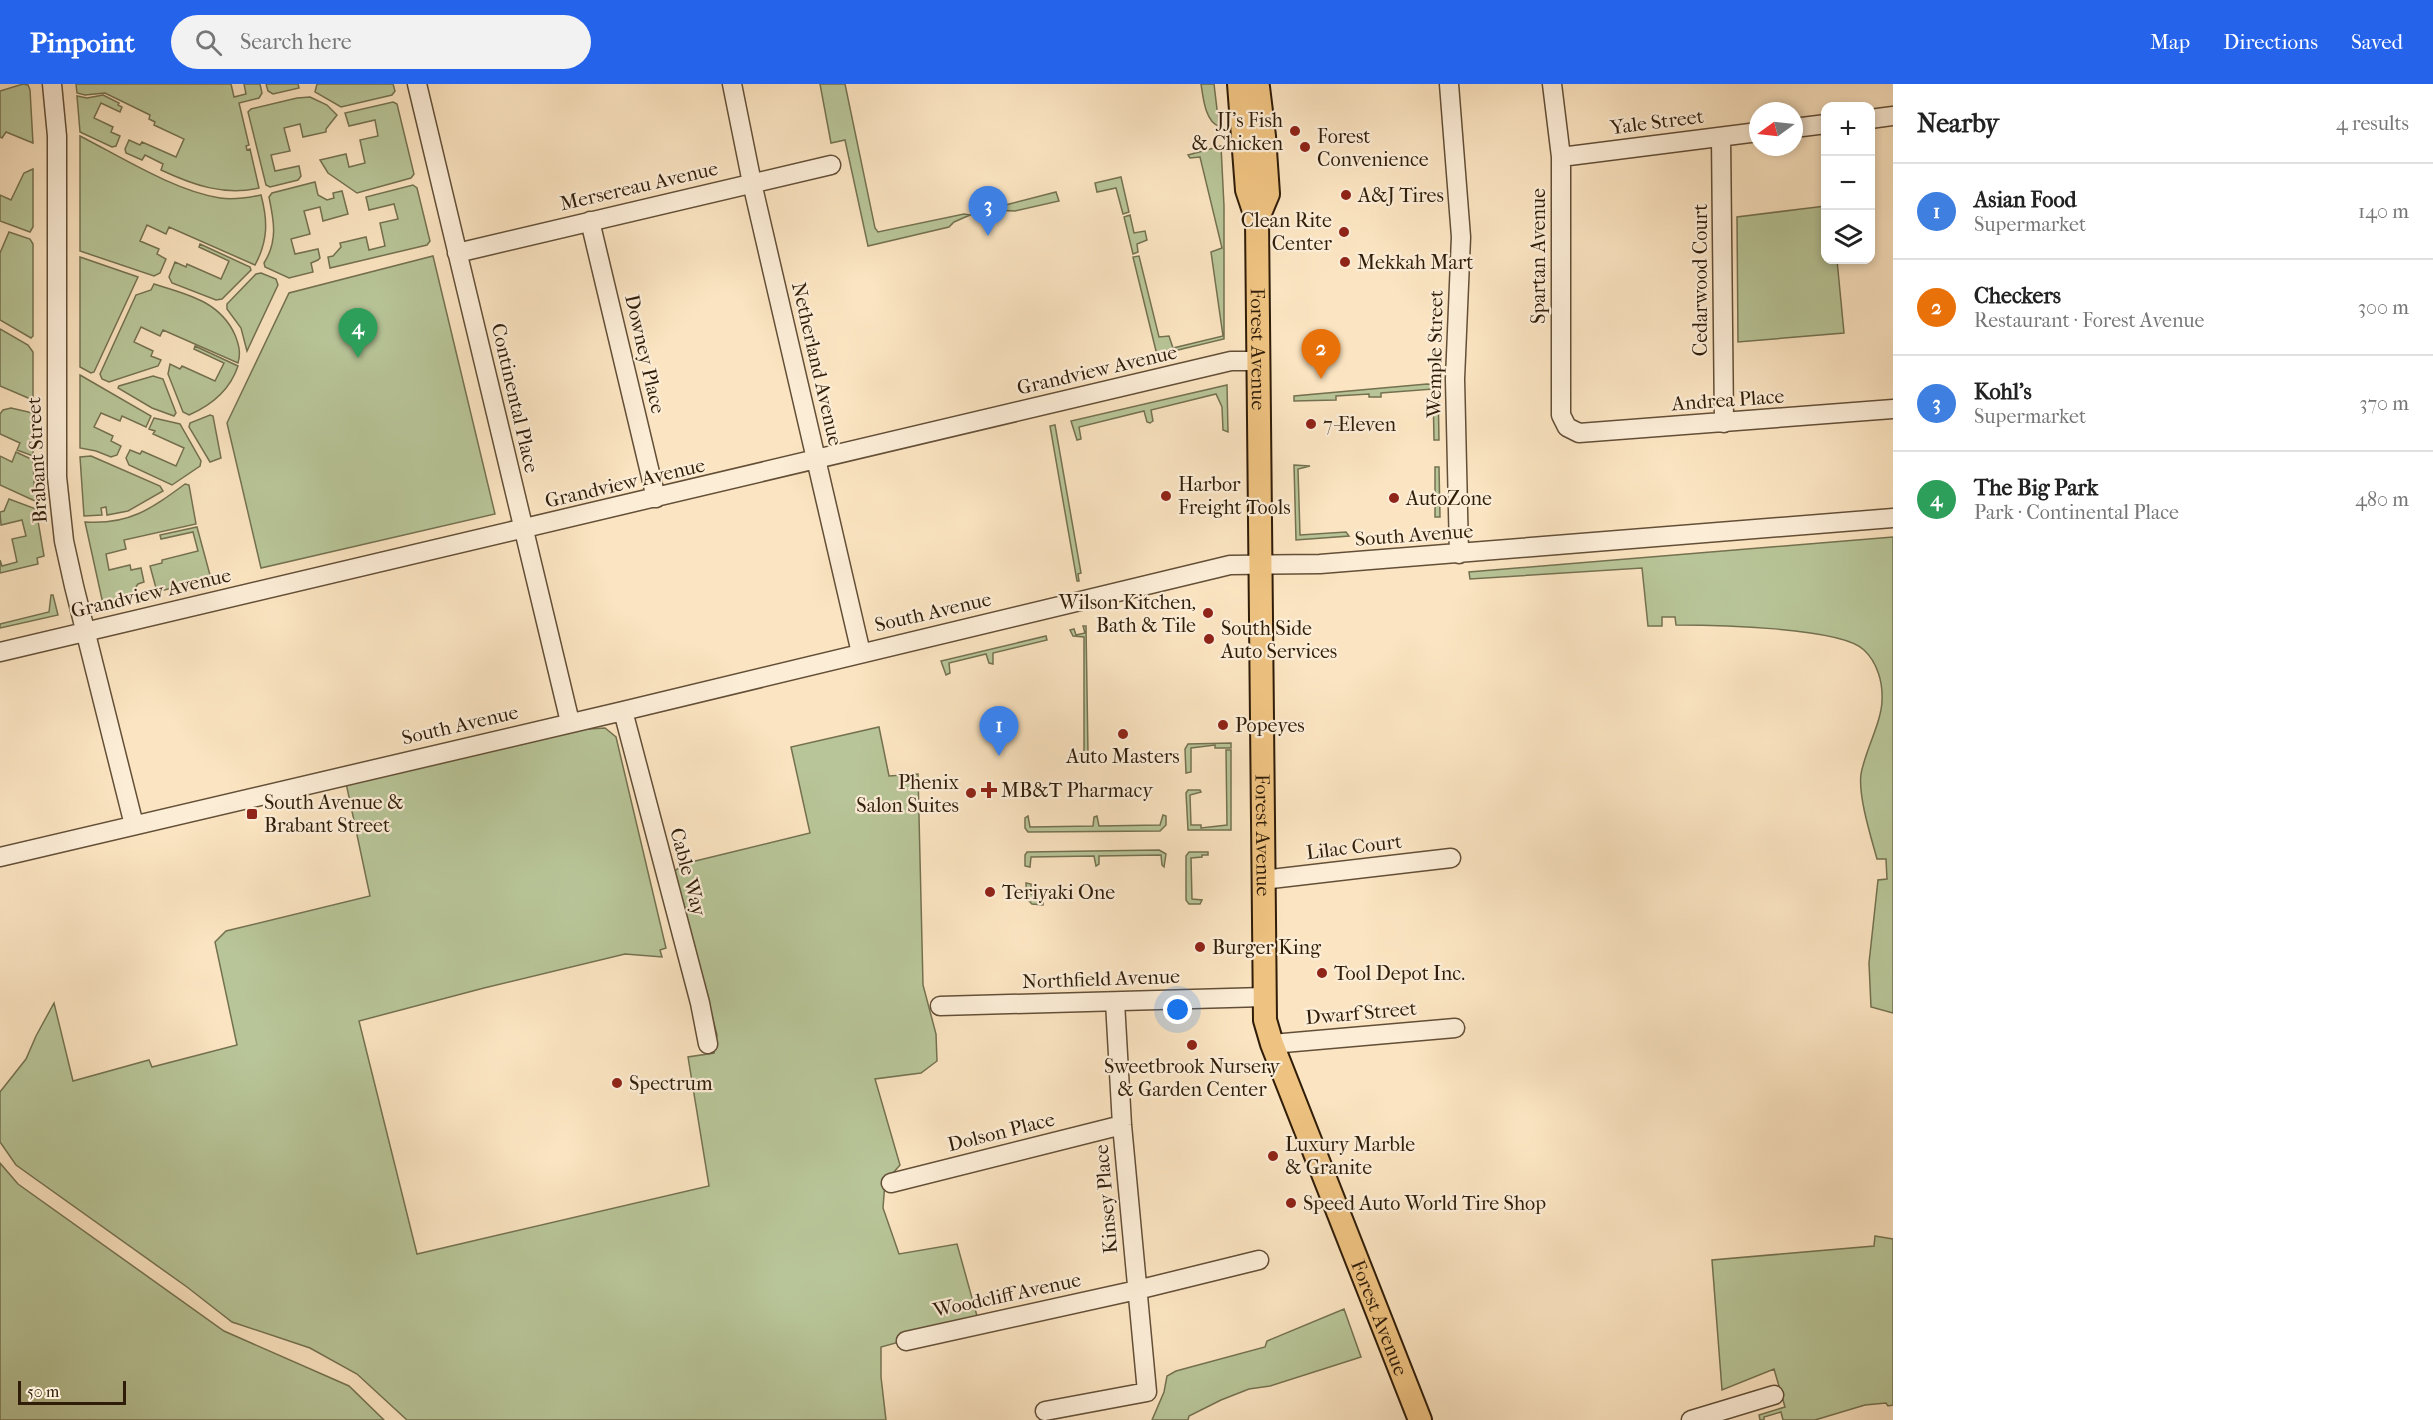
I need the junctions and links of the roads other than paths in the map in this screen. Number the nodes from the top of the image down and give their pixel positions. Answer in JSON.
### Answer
{"nodes":[{"id":1,"x":52,"y":84,"type":"edge"},
{"id":2,"x":417,"y":84,"type":"edge"},
{"id":3,"x":732,"y":84,"type":"edge"},
{"id":4,"x":1239,"y":84,"type":"edge"},
{"id":5,"x":1256,"y":84,"type":"edge"},
{"id":6,"x":1449,"y":84,"type":"edge"},
{"id":7,"x":1552,"y":84,"type":"edge"},
{"id":8,"x":1893,"y":116,"type":"edge"},
{"id":9,"x":1875,"y":118,"type":"edge"},
{"id":10,"x":1821,"y":125,"type":"edge"},
{"id":11,"x":1803,"y":127,"type":"edge"},
{"id":12,"x":1749,"y":133,"type":"edge"},
{"id":13,"x":1721,"y":137,"type":"junction"},
{"id":14,"x":1561,"y":157,"type":"junction"},
{"id":15,"x":831,"y":165,"type":"dead end"},
{"id":16,"x":753,"y":183,"type":"junction"},
{"id":17,"x":1257,"y":220,"type":"junction"},
{"id":18,"x":590,"y":221,"type":"junction"},
{"id":19,"x":457,"y":253,"type":"junction"},
{"id":20,"x":1260,"y":361,"type":"junction"},
{"id":21,"x":1893,"y":409,"type":"edge"},
{"id":22,"x":1724,"y":423,"type":"junction"},
{"id":23,"x":1567,"y":427,"type":"joint"},
{"id":24,"x":817,"y":461,"type":"junction"},
{"id":25,"x":656,"y":498,"type":"junction"},
{"id":26,"x":1893,"y":518,"type":"edge"},
{"id":27,"x":523,"y":530,"type":"junction"},
{"id":28,"x":1460,"y":554,"type":"junction"},
{"id":29,"x":1261,"y":565,"type":"junction"},
{"id":30,"x":86,"y":632,"type":"junction"},
{"id":31,"x":0,"y":652,"type":"edge"},
{"id":32,"x":861,"y":653,"type":"junction"},
{"id":33,"x":622,"y":711,"type":"junction"},
{"id":34,"x":570,"y":722,"type":"junction"},
{"id":35,"x":134,"y":825,"type":"junction"},
{"id":36,"x":0,"y":857,"type":"edge"},
{"id":37,"x":1451,"y":858,"type":"dead end"},
{"id":38,"x":1263,"y":880,"type":"junction"},
{"id":39,"x":1264,"y":997,"type":"junction"},
{"id":40,"x":1115,"y":1002,"type":"junction"},
{"id":41,"x":940,"y":1006,"type":"dead end"},
{"id":42,"x":1455,"y":1028,"type":"dead end"},
{"id":43,"x":708,"y":1044,"type":"dead end"},
{"id":44,"x":1272,"y":1044,"type":"junction"},
{"id":45,"x":1122,"y":1125,"type":"junction"},
{"id":46,"x":891,"y":1183,"type":"dead end"},
{"id":47,"x":1258,"y":1260,"type":"dead end"},
{"id":48,"x":1137,"y":1290,"type":"junction"},
{"id":49,"x":906,"y":1341,"type":"dead end"},
{"id":50,"x":1774,"y":1395,"type":"dead end"},
{"id":51,"x":1046,"y":1411,"type":"dead end"},
{"id":52,"x":1420,"y":1420,"type":"edge"},
{"id":53,"x":1691,"y":1420,"type":"edge"}],
"edges":[{"from":1,"to":30,"type":"street","name":"Brabant Street"},
{"from":2,"to":19,"type":"street","name":"Continental Place"},
{"from":3,"to":16,"type":"street","name":"Netherland Avenue"},
{"from":4,"to":17,"type":"main road","name":"Forest Avenue"},
{"from":5,"to":17,"type":"main road","name":"Forest Avenue"},
{"from":6,"to":28,"type":"street","name":"Wemple Street"},
{"from":7,"to":14,"type":"street","name":"Spartan Avenue"},
{"from":8,"to":9,"type":"street"},
{"from":10,"to":11,"type":"street"},
{"from":12,"to":13,"type":"street","name":"Yale Street"},
{"from":13,"to":14,"type":"street","name":"Yale Street"},
{"from":13,"to":22,"type":"street","name":"Cedarwood Court"},
{"from":14,"to":23,"type":"street","name":"Spartan Avenue"},
{"from":15,"to":16,"type":"street","name":"Mersereau Avenue"},
{"from":16,"to":18,"type":"street","name":"Mersereau Avenue"},
{"from":16,"to":24,"type":"street","name":"Netherland Avenue"},
{"from":17,"to":20,"type":"main road","name":"Forest Avenue"},
{"from":18,"to":19,"type":"street","name":"Mersereau Avenue"},
{"from":18,"to":25,"type":"street","name":"Downey Place"},
{"from":19,"to":27,"type":"street","name":"Continental Place"},
{"from":20,"to":24,"type":"street","name":"Grandview Avenue"},
{"from":20,"to":29,"type":"main road","name":"Forest Avenue"},
{"from":21,"to":22,"type":"street","name":"Andrea Place"},
{"from":22,"to":23,"type":"street","name":"Andrea Place"},
{"from":24,"to":25,"type":"street","name":"Grandview Avenue"},
{"from":24,"to":32,"type":"street","name":"Netherland Avenue"},
{"from":25,"to":27,"type":"street","name":"Grandview Avenue"},
{"from":26,"to":28,"type":"street","name":"South Avenue"},
{"from":27,"to":30,"type":"street","name":"Grandview Avenue"},
{"from":27,"to":34,"type":"street","name":"Continental Place"},
{"from":28,"to":29,"type":"street","name":"South Avenue"},
{"from":29,"to":32,"type":"street","name":"South Avenue"},
{"from":29,"to":38,"type":"main road","name":"Forest Avenue"},
{"from":30,"to":31,"type":"street","name":"Grandview Avenue"},
{"from":30,"to":35,"type":"street","name":"Brabant Street"},
{"from":32,"to":33,"type":"street","name":"South Avenue"},
{"from":33,"to":34,"type":"street","name":"South Avenue"},
{"from":33,"to":43,"type":"street","name":"Cable Way"},
{"from":34,"to":35,"type":"street","name":"South Avenue"},
{"from":35,"to":36,"type":"street","name":"South Avenue"},
{"from":37,"to":38,"type":"street","name":"Lilac Court"},
{"from":38,"to":39,"type":"main road","name":"Forest Avenue"},
{"from":39,"to":40,"type":"street","name":"Northfield Avenue"},
{"from":39,"to":44,"type":"main road","name":"Forest Avenue"},
{"from":40,"to":41,"type":"street","name":"Northfield Avenue"},
{"from":40,"to":45,"type":"street","name":"Kinsey Place"},
{"from":42,"to":44,"type":"street","name":"Dwarf Street"},
{"from":44,"to":52,"type":"main road","name":"Forest Avenue"},
{"from":45,"to":46,"type":"street","name":"Dolson Place"},
{"from":45,"to":48,"type":"street","name":"Kinsey Place"},
{"from":47,"to":48,"type":"street","name":"Woodcliff Avenue"},
{"from":48,"to":49,"type":"street","name":"Woodcliff Avenue"},
{"from":48,"to":51,"type":"street","name":"Kinsey Place"},
{"from":50,"to":53,"type":"street"}]}
